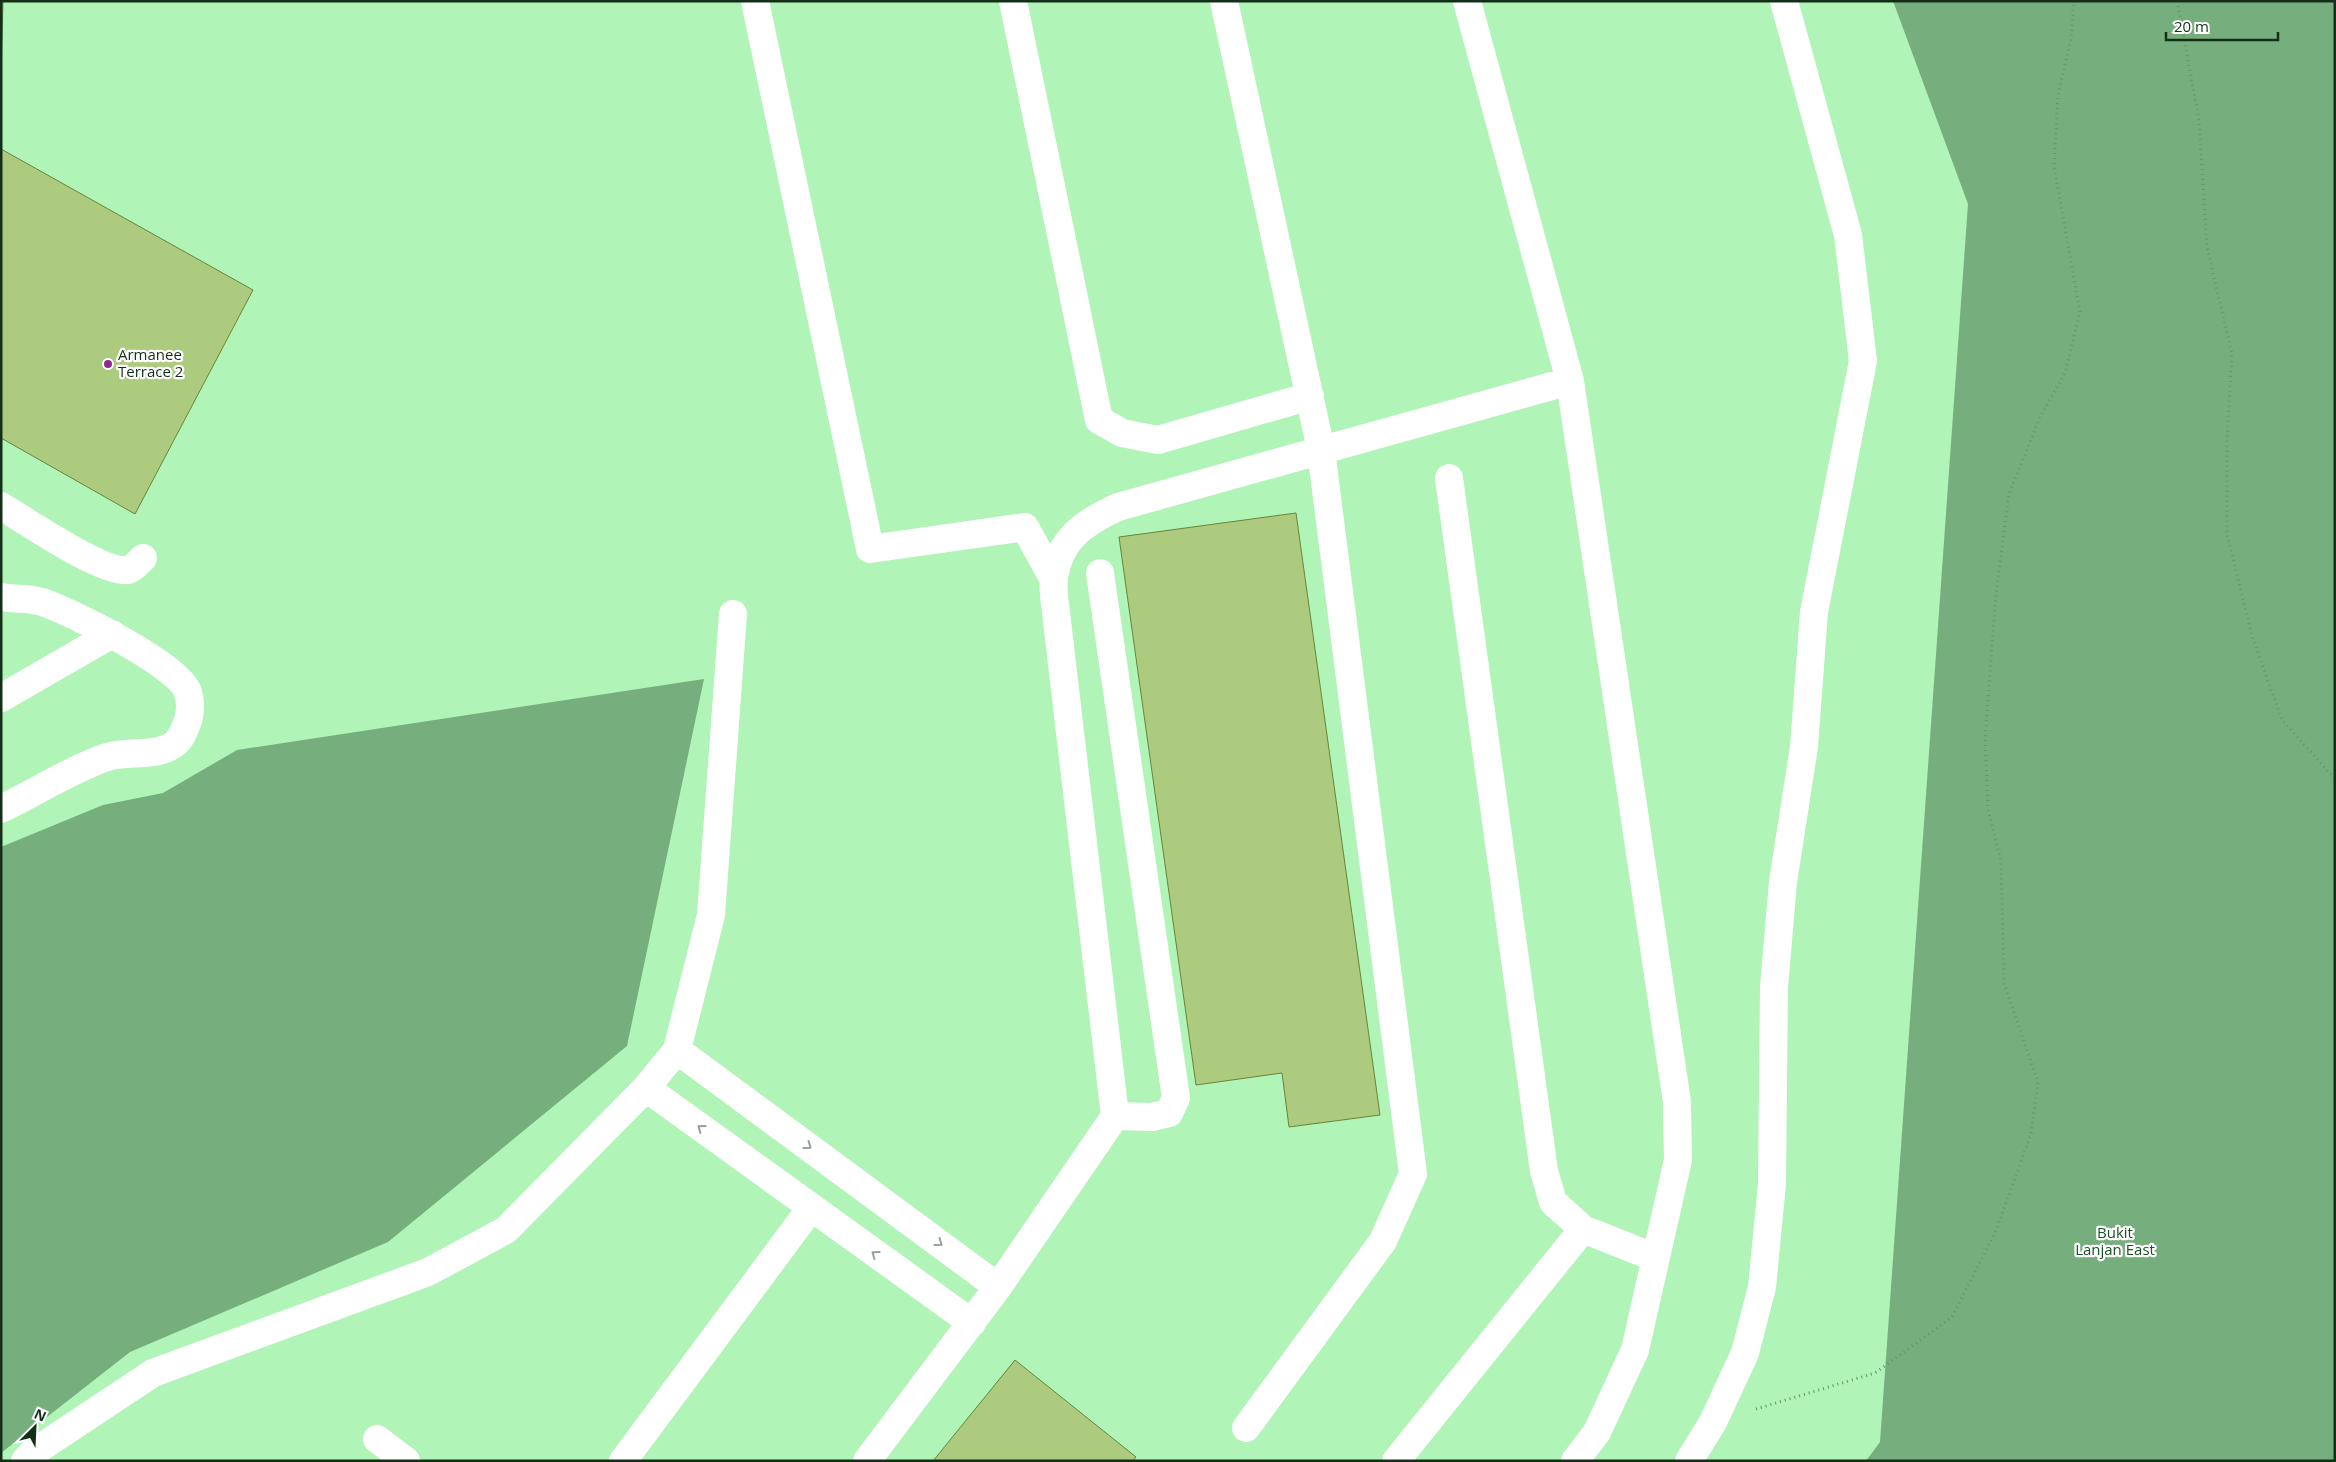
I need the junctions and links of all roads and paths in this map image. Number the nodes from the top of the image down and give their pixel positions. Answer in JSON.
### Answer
{"nodes":[{"id":1,"x":755,"y":1,"type":"edge"},
{"id":2,"x":1013,"y":1,"type":"edge"},
{"id":3,"x":1224,"y":1,"type":"edge"},
{"id":4,"x":1467,"y":1,"type":"edge"},
{"id":5,"x":1784,"y":1,"type":"edge"},
{"id":6,"x":2074,"y":1,"type":"edge"},
{"id":7,"x":2178,"y":1,"type":"edge"},
{"id":8,"x":1570,"y":381,"type":"junction"},
{"id":9,"x":1310,"y":396,"type":"junction"},
{"id":10,"x":1321,"y":450,"type":"junction"},
{"id":11,"x":1449,"y":478,"type":"dead end"},
{"id":12,"x":1,"y":506,"type":"edge"},
{"id":13,"x":143,"y":558,"type":"dead end"},
{"id":14,"x":1100,"y":573,"type":"dead end"},
{"id":15,"x":1054,"y":580,"type":"junction"},
{"id":16,"x":1,"y":597,"type":"edge"},
{"id":17,"x":733,"y":614,"type":"dead end"},
{"id":18,"x":112,"y":634,"type":"junction"},
{"id":19,"x":1,"y":698,"type":"edge"},
{"id":20,"x":2335,"y":779,"type":"edge"},
{"id":21,"x":1,"y":810,"type":"edge"},
{"id":22,"x":677,"y":1050,"type":"junction"},
{"id":23,"x":646,"y":1088,"type":"junction"},
{"id":24,"x":1115,"y":1116,"type":"junction"},
{"id":25,"x":811,"y":1208,"type":"junction"},
{"id":26,"x":1583,"y":1229,"type":"junction"},
{"id":27,"x":1656,"y":1258,"type":"junction"},
{"id":28,"x":998,"y":1287,"type":"junction"},
{"id":29,"x":972,"y":1323,"type":"junction"},
{"id":30,"x":1713,"y":1422,"type":"junction"},
{"id":31,"x":1246,"y":1428,"type":"dead end"},
{"id":32,"x":377,"y":1439,"type":"dead end"},
{"id":33,"x":25,"y":1461,"type":"edge"},
{"id":34,"x":406,"y":1461,"type":"edge"},
{"id":35,"x":623,"y":1461,"type":"edge"},
{"id":36,"x":867,"y":1461,"type":"edge"},
{"id":37,"x":1396,"y":1461,"type":"edge"},
{"id":38,"x":1575,"y":1461,"type":"edge"},
{"id":39,"x":1689,"y":1461,"type":"edge"}],
"edges":[{"from":1,"to":15,"type":"street"},
{"from":2,"to":9,"type":"street"},
{"from":3,"to":9,"type":"street"},
{"from":4,"to":8,"type":"street"},
{"from":5,"to":30,"type":"street"},
{"from":6,"to":30,"type":"path"},
{"from":7,"to":20,"type":"path"},
{"from":8,"to":10,"type":"street"},
{"from":8,"to":27,"type":"street"},
{"from":9,"to":10,"type":"street"},
{"from":10,"to":15,"type":"street"},
{"from":10,"to":31,"type":"street"},
{"from":11,"to":26,"type":"street"},
{"from":12,"to":13,"type":"street"},
{"from":14,"to":24,"type":"street"},
{"from":15,"to":24,"type":"street"},
{"from":16,"to":18,"type":"street"},
{"from":17,"to":22,"type":"street"},
{"from":18,"to":19,"type":"street"},
{"from":18,"to":21,"type":"street"},
{"from":22,"to":23,"type":"street"},
{"from":22,"to":28,"type":"street","one_way":true},
{"from":25,"to":23,"type":"street","one_way":true},
{"from":23,"to":33,"type":"street"},
{"from":24,"to":28,"type":"street"},
{"from":29,"to":25,"type":"street","one_way":true},
{"from":25,"to":35,"type":"street"},
{"from":26,"to":27,"type":"street"},
{"from":26,"to":37,"type":"street"},
{"from":27,"to":38,"type":"street"},
{"from":28,"to":29,"type":"street"},
{"from":29,"to":36,"type":"street"},
{"from":30,"to":39,"type":"street"},
{"from":32,"to":34,"type":"street"}]}
